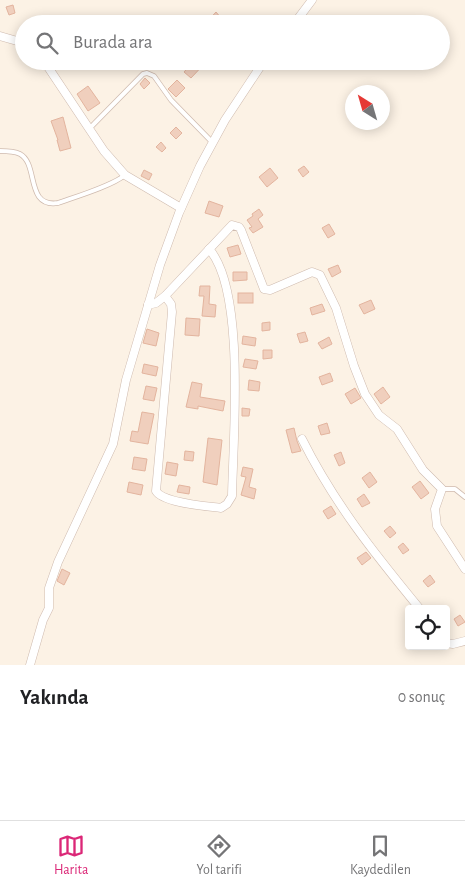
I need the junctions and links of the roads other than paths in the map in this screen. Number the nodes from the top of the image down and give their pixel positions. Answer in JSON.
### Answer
{"nodes":[{"id":1,"x":312,"y":0,"type":"edge"},
{"id":2,"x":301,"y":15,"type":"edge"},
{"id":3,"x":0,"y":36,"type":"edge"},
{"id":4,"x":15,"y":41,"type":"edge"},
{"id":5,"x":50,"y":70,"type":"edge"},
{"id":6,"x":258,"y":70,"type":"edge"},
{"id":7,"x":90,"y":128,"type":"junction"},
{"id":8,"x":212,"y":142,"type":"junction"},
{"id":9,"x":0,"y":151,"type":"edge"},
{"id":10,"x":125,"y":175,"type":"junction"},
{"id":11,"x":181,"y":208,"type":"junction"},
{"id":12,"x":209,"y":249,"type":"junction"},
{"id":13,"x":165,"y":296,"type":"junction"},
{"id":14,"x":148,"y":305,"type":"junction"},
{"id":15,"x":302,"y":439,"type":"dead end"},
{"id":16,"x":442,"y":489,"type":"junction"},
{"id":17,"x":465,"y":497,"type":"edge"},
{"id":18,"x":465,"y":569,"type":"edge"},
{"id":19,"x":417,"y":605,"type":"edge"},
{"id":20,"x":465,"y":641,"type":"edge"},
{"id":21,"x":450,"y":644,"type":"edge"},
{"id":22,"x":30,"y":665,"type":"edge"}],
"edges":[{"from":1,"to":2,"type":"street"},
{"from":3,"to":4,"type":"street"},
{"from":5,"to":7,"type":"street"},
{"from":6,"to":8,"type":"street"},
{"from":7,"to":8,"type":"lane"},
{"from":7,"to":10,"type":"street"},
{"from":8,"to":11,"type":"street"},
{"from":9,"to":10,"type":"lane"},
{"from":10,"to":11,"type":"street"},
{"from":11,"to":14,"type":"street"},
{"from":12,"to":13,"type":"street"},
{"from":12,"to":13,"type":"street"},
{"from":12,"to":16,"type":"street"},
{"from":13,"to":14,"type":"street"},
{"from":14,"to":22,"type":"street"},
{"from":15,"to":19,"type":"street"},
{"from":16,"to":17,"type":"lane"},
{"from":16,"to":18,"type":"street"},
{"from":20,"to":21,"type":"street"}]}
